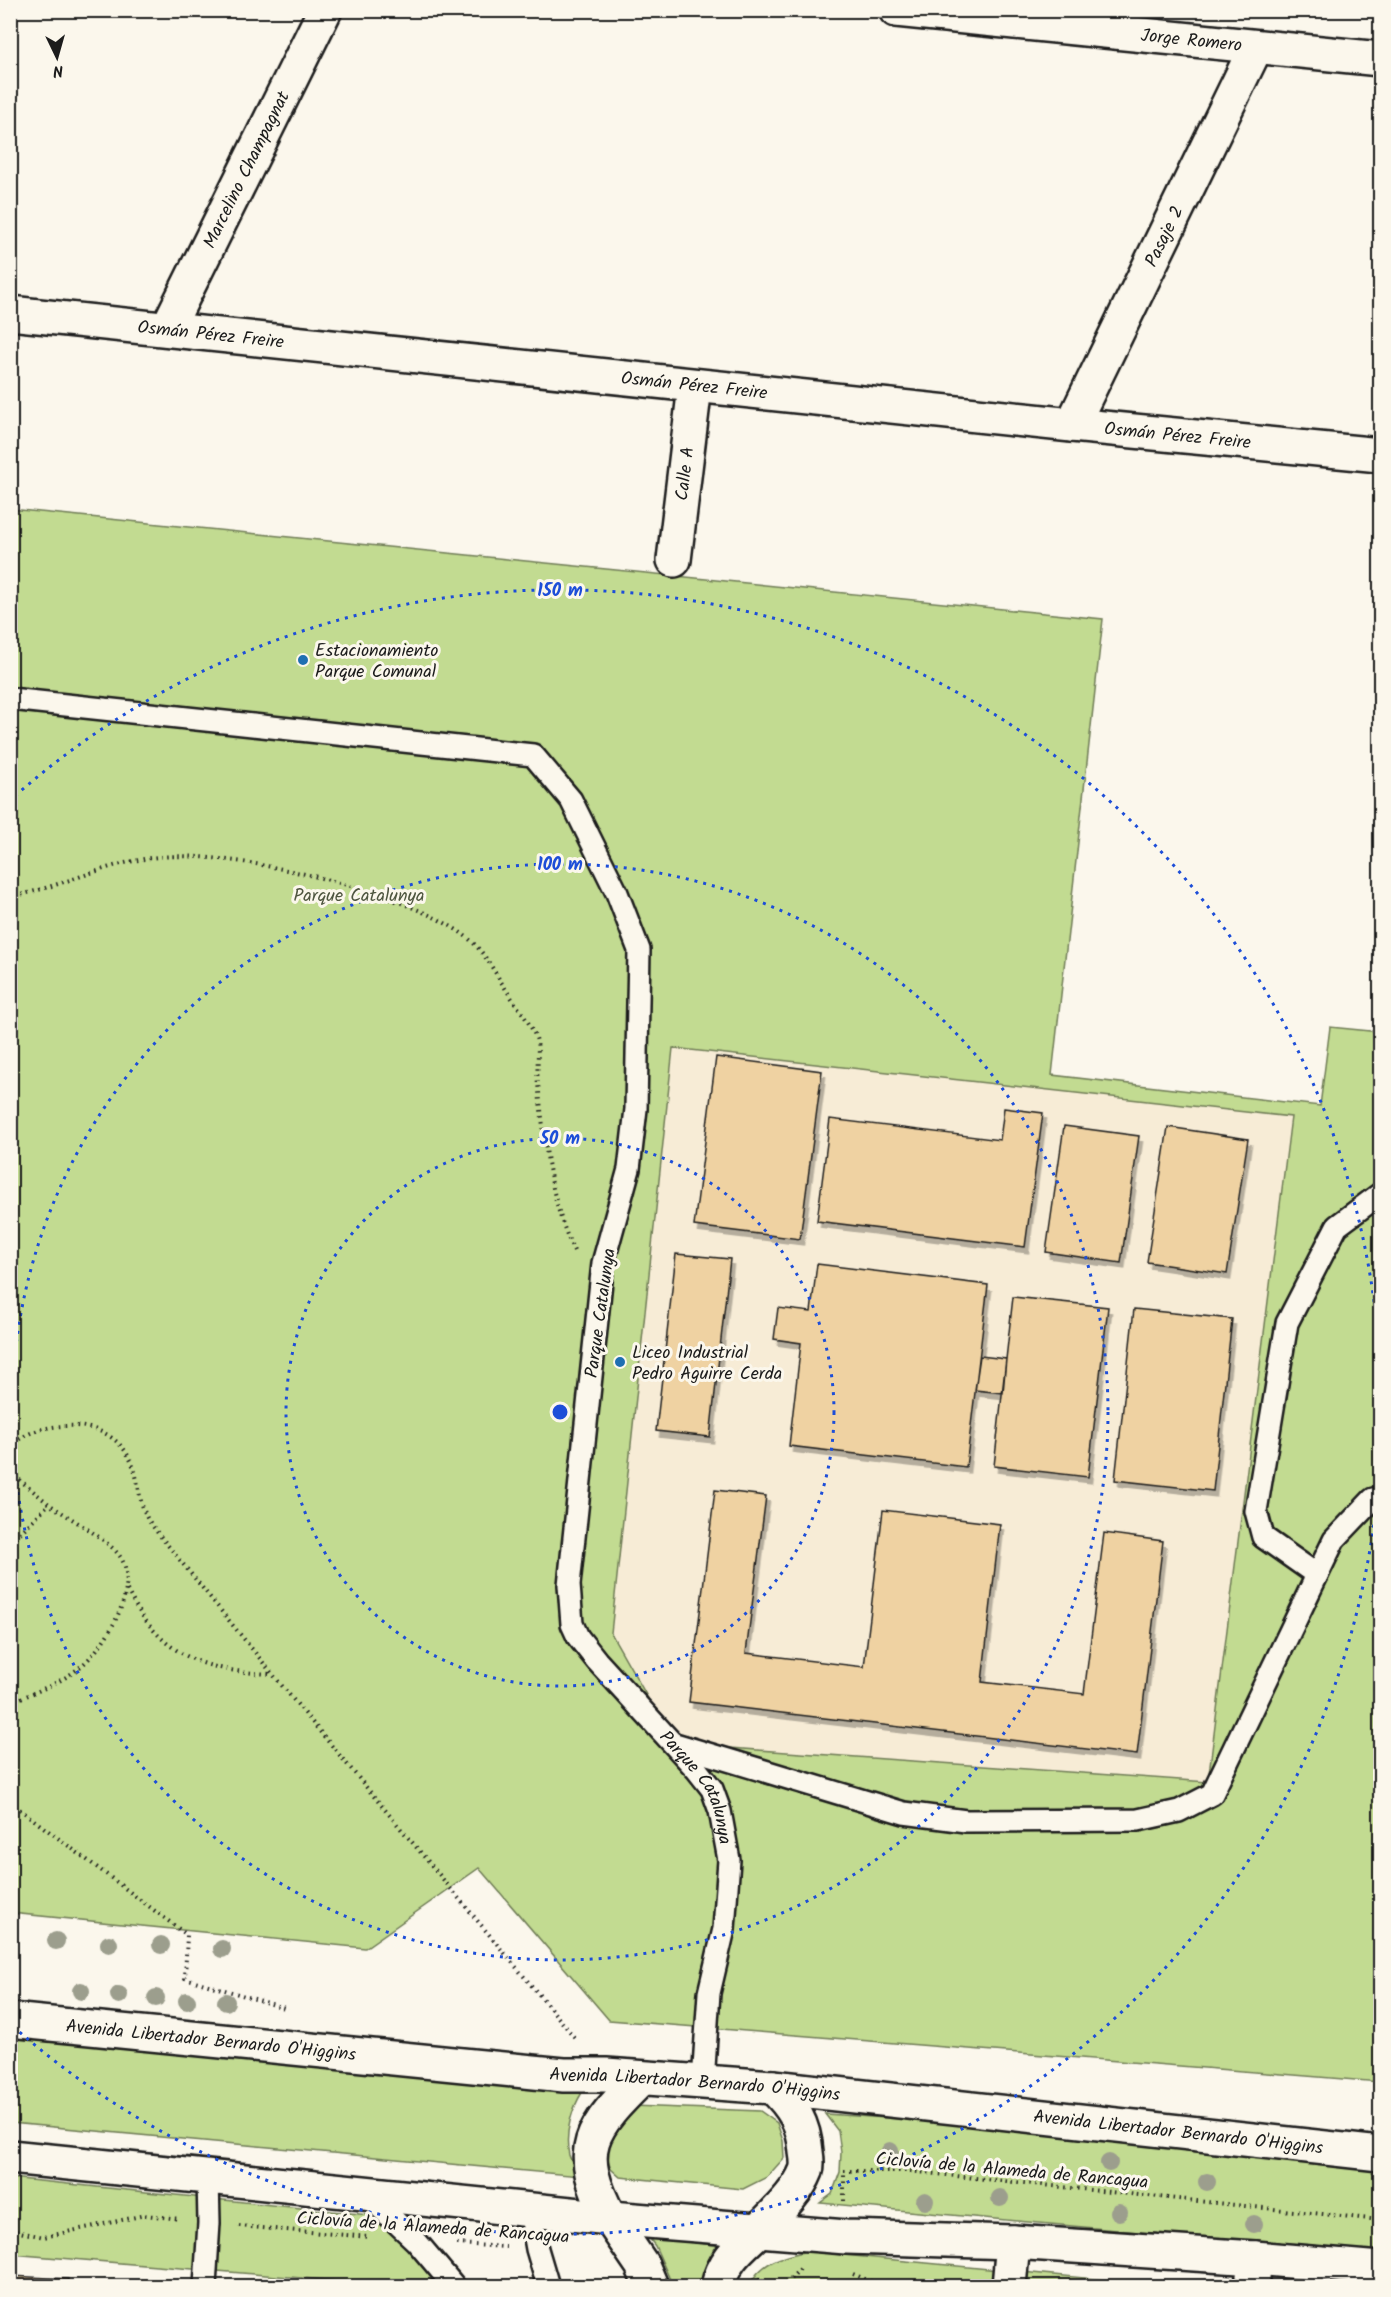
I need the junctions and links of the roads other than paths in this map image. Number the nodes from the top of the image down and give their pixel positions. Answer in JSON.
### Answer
{"nodes":[{"id":1,"x":325,"y":10,"type":"edge"},
{"id":2,"x":896,"y":10,"type":"edge"},
{"id":3,"x":1256,"y":47,"type":"junction"},
{"id":4,"x":1380,"y":59,"type":"edge"},
{"id":5,"x":10,"y":314,"type":"edge"},
{"id":6,"x":167,"y":329,"type":"junction"},
{"id":7,"x":695,"y":386,"type":"junction"},
{"id":8,"x":1072,"y":425,"type":"junction"},
{"id":9,"x":1380,"y":455,"type":"edge"},
{"id":10,"x":674,"y":560,"type":"dead end"},
{"id":11,"x":10,"y":699,"type":"edge"},
{"id":12,"x":1380,"y":1194,"type":"edge"},
{"id":13,"x":1380,"y":1498,"type":"edge"},
{"id":14,"x":1317,"y":1575,"type":"junction"},
{"id":15,"x":674,"y":1744,"type":"junction"},
{"id":16,"x":10,"y":2020,"type":"edge"},
{"id":17,"x":642,"y":2078,"type":"junction"},
{"id":18,"x":703,"y":2082,"type":"junction"},
{"id":19,"x":773,"y":2087,"type":"junction"},
{"id":20,"x":1380,"y":2154,"type":"edge"},
{"id":21,"x":10,"y":2157,"type":"edge"},
{"id":22,"x":208,"y":2177,"type":"junction"},
{"id":23,"x":364,"y":2193,"type":"junction"},
{"id":24,"x":530,"y":2210,"type":"junction"},
{"id":25,"x":610,"y":2218,"type":"junction"},
{"id":26,"x":759,"y":2230,"type":"junction"},
{"id":27,"x":1013,"y":2242,"type":"junction"},
{"id":28,"x":1380,"y":2269,"type":"edge"},
{"id":29,"x":1254,"y":2272,"type":"edge"},
{"id":30,"x":206,"y":2286,"type":"edge"},
{"id":31,"x":454,"y":2286,"type":"edge"},
{"id":32,"x":548,"y":2286,"type":"edge"},
{"id":33,"x":651,"y":2286,"type":"edge"},
{"id":34,"x":718,"y":2286,"type":"edge"},
{"id":35,"x":1009,"y":2286,"type":"edge"}],
"edges":[{"from":1,"to":6,"type":"main road","name":"Marcelino Champagnat"},
{"from":2,"to":3,"type":"main road","name":"Jorge Romero"},
{"from":3,"to":4,"type":"main road","name":"Jorge Romero"},
{"from":3,"to":8,"type":"main road","name":"Pasaje 2"},
{"from":5,"to":6,"type":"main road","name":"Osmán Pérez Freire"},
{"from":6,"to":7,"type":"main road","name":"Osmán Pérez Freire"},
{"from":7,"to":8,"type":"main road","name":"Osmán Pérez Freire"},
{"from":7,"to":10,"type":"main road","name":"Calle A"},
{"from":8,"to":9,"type":"main road","name":"Osmán Pérez Freire"},
{"from":11,"to":15,"type":"lane","name":"Parque Catalunya"},
{"from":12,"to":14,"type":"lane"},
{"from":13,"to":14,"type":"lane"},
{"from":14,"to":15,"type":"lane"},
{"from":15,"to":18,"type":"lane","name":"Parque Catalunya"},
{"from":16,"to":17,"type":"main road","name":"Avenida Libertador Bernardo O'Higgins"},
{"from":17,"to":18,"type":"main road","name":"Avenida Libertador Bernardo O'Higgins"},
{"from":17,"to":25,"type":"main road"},
{"from":18,"to":19,"type":"main road","name":"Avenida Libertador Bernardo O'Higgins"},
{"from":19,"to":20,"type":"main road","name":"Avenida Libertador Bernardo O'Higgins"},
{"from":19,"to":26,"type":"main road"},
{"from":21,"to":22,"type":"main road"},
{"from":22,"to":23,"type":"main road"},
{"from":22,"to":30,"type":"lane"},
{"from":23,"to":24,"type":"main road"},
{"from":23,"to":31,"type":"lane"},
{"from":24,"to":25,"type":"main road"},
{"from":24,"to":32,"type":"lane"},
{"from":25,"to":26,"type":"main road"},
{"from":25,"to":33,"type":"main road"},
{"from":26,"to":27,"type":"main road"},
{"from":26,"to":34,"type":"main road"},
{"from":27,"to":29,"type":"main road"},
{"from":27,"to":35,"type":"main road"},
{"from":28,"to":29,"type":"main road"}]}
